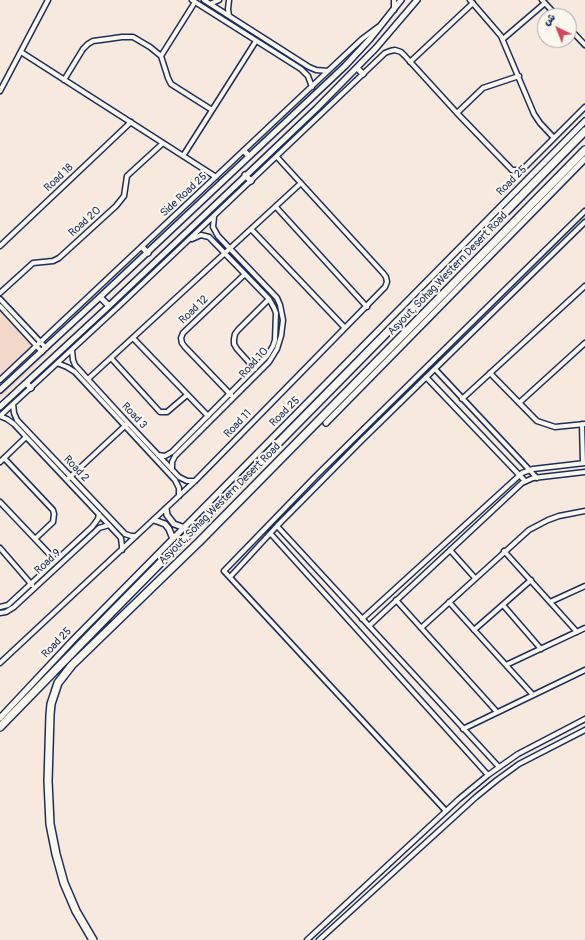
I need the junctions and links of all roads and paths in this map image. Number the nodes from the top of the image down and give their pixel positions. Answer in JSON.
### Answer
{"nodes":[{"id":1,"x":48,"y":0,"type":"edge"},
{"id":2,"x":204,"y":0,"type":"edge"},
{"id":3,"x":219,"y":0,"type":"edge"},
{"id":4,"x":229,"y":0,"type":"edge"},
{"id":5,"x":394,"y":0,"type":"edge"},
{"id":6,"x":401,"y":0,"type":"edge"},
{"id":7,"x":417,"y":0,"type":"edge"},
{"id":8,"x":194,"y":1,"type":"edge"},
{"id":9,"x":471,"y":2,"type":"edge"},
{"id":10,"x":543,"y":2,"type":"edge"},
{"id":11,"x":210,"y":4,"type":"junction"},
{"id":12,"x":394,"y":10,"type":"junction"},
{"id":13,"x":229,"y":16,"type":"junction"},
{"id":14,"x":382,"y":25,"type":"junction"},
{"id":15,"x":577,"y":36,"type":"edge"},
{"id":16,"x":503,"y":39,"type":"junction"},
{"id":17,"x":256,"y":41,"type":"junction"},
{"id":18,"x":585,"y":45,"type":"edge"},
{"id":19,"x":21,"y":52,"type":"junction"},
{"id":20,"x":161,"y":56,"type":"junction"},
{"id":21,"x":410,"y":62,"type":"junction"},
{"id":22,"x":345,"y":66,"type":"junction"},
{"id":23,"x":357,"y":68,"type":"junction"},
{"id":24,"x":328,"y":72,"type":"junction"},
{"id":25,"x":352,"y":73,"type":"junction"},
{"id":26,"x":363,"y":74,"type":"junction"},
{"id":27,"x":519,"y":76,"type":"junction"},
{"id":28,"x":64,"y":80,"type":"junction"},
{"id":29,"x":312,"y":87,"type":"junction"},
{"id":30,"x":0,"y":91,"type":"edge"},
{"id":31,"x":585,"y":107,"type":"edge"},
{"id":32,"x":212,"y":110,"type":"junction"},
{"id":33,"x":456,"y":113,"type":"junction"},
{"id":34,"x":585,"y":120,"type":"edge"},
{"id":35,"x":131,"y":122,"type":"junction"},
{"id":36,"x":585,"y":131,"type":"edge"},
{"id":37,"x":554,"y":138,"type":"junction"},
{"id":38,"x":162,"y":143,"type":"junction"},
{"id":39,"x":585,"y":150,"type":"edge"},
{"id":40,"x":244,"y":151,"type":"junction"},
{"id":41,"x":183,"y":156,"type":"junction"},
{"id":42,"x":249,"y":156,"type":"junction"},
{"id":43,"x":277,"y":156,"type":"junction"},
{"id":44,"x":585,"y":159,"type":"edge"},
{"id":45,"x":245,"y":176,"type":"junction"},
{"id":46,"x":216,"y":177,"type":"junction"},
{"id":47,"x":251,"y":181,"type":"junction"},
{"id":48,"x":301,"y":183,"type":"junction"},
{"id":49,"x":276,"y":207,"type":"junction"},
{"id":50,"x":585,"y":211,"type":"edge"},
{"id":51,"x":214,"y":216,"type":"junction"},
{"id":52,"x":585,"y":222,"type":"edge"},
{"id":53,"x":251,"y":229,"type":"junction"},
{"id":54,"x":188,"y":240,"type":"junction"},
{"id":55,"x":0,"y":246,"type":"edge"},
{"id":56,"x":142,"y":247,"type":"junction"},
{"id":57,"x":230,"y":249,"type":"junction"},
{"id":58,"x":148,"y":253,"type":"junction"},
{"id":59,"x":225,"y":253,"type":"junction"},
{"id":60,"x":245,"y":274,"type":"junction"},
{"id":61,"x":585,"y":286,"type":"edge"},
{"id":62,"x":0,"y":293,"type":"edge"},
{"id":63,"x":100,"y":297,"type":"junction"},
{"id":64,"x":277,"y":298,"type":"junction"},
{"id":65,"x":0,"y":299,"type":"edge"},
{"id":66,"x":270,"y":301,"type":"junction"},
{"id":67,"x":0,"y":306,"type":"edge"},
{"id":68,"x":109,"y":306,"type":"junction"},
{"id":69,"x":366,"y":307,"type":"junction"},
{"id":70,"x":345,"y":328,"type":"junction"},
{"id":71,"x":133,"y":338,"type":"junction"},
{"id":72,"x":41,"y":343,"type":"junction"},
{"id":73,"x":585,"y":343,"type":"edge"},
{"id":74,"x":37,"y":346,"type":"junction"},
{"id":75,"x":44,"y":350,"type":"junction"},
{"id":76,"x":72,"y":350,"type":"junction"},
{"id":77,"x":272,"y":353,"type":"junction"},
{"id":78,"x":111,"y":358,"type":"junction"},
{"id":79,"x":57,"y":363,"type":"junction"},
{"id":80,"x":255,"y":369,"type":"junction"},
{"id":81,"x":435,"y":369,"type":"junction"},
{"id":82,"x":490,"y":373,"type":"junction"},
{"id":83,"x":426,"y":377,"type":"junction"},
{"id":84,"x":88,"y":379,"type":"junction"},
{"id":85,"x":0,"y":380,"type":"edge"},
{"id":86,"x":26,"y":383,"type":"junction"},
{"id":87,"x":31,"y":388,"type":"junction"},
{"id":88,"x":0,"y":390,"type":"edge"},
{"id":89,"x":187,"y":394,"type":"junction"},
{"id":90,"x":232,"y":396,"type":"junction"},
{"id":91,"x":462,"y":399,"type":"junction"},
{"id":92,"x":519,"y":403,"type":"junction"},
{"id":93,"x":13,"y":404,"type":"junction"},
{"id":94,"x":0,"y":407,"type":"edge"},
{"id":95,"x":0,"y":416,"type":"edge"},
{"id":96,"x":208,"y":416,"type":"junction"},
{"id":97,"x":324,"y":420,"type":"junction"},
{"id":98,"x":126,"y":424,"type":"junction"},
{"id":99,"x":584,"y":424,"type":"edge"},
{"id":100,"x":26,"y":437,"type":"junction"},
{"id":101,"x":158,"y":455,"type":"junction"},
{"id":102,"x":4,"y":458,"type":"junction"},
{"id":103,"x":0,"y":462,"type":"edge"},
{"id":104,"x":584,"y":463,"type":"edge"},
{"id":105,"x":172,"y":470,"type":"junction"},
{"id":106,"x":529,"y":470,"type":"junction"},
{"id":107,"x":585,"y":472,"type":"edge"},
{"id":108,"x":519,"y":475,"type":"junction"},
{"id":109,"x":69,"y":478,"type":"junction"},
{"id":110,"x":537,"y":478,"type":"junction"},
{"id":111,"x":196,"y":480,"type":"junction"},
{"id":112,"x":525,"y":481,"type":"junction"},
{"id":113,"x":179,"y":496,"type":"junction"},
{"id":114,"x":0,"y":502,"type":"edge"},
{"id":115,"x":166,"y":509,"type":"junction"},
{"id":116,"x":585,"y":511,"type":"edge"},
{"id":117,"x":99,"y":514,"type":"junction"},
{"id":118,"x":154,"y":520,"type":"junction"},
{"id":119,"x":109,"y":525,"type":"junction"},
{"id":120,"x":277,"y":526,"type":"junction"},
{"id":121,"x":185,"y":528,"type":"junction"},
{"id":122,"x":271,"y":534,"type":"junction"},
{"id":123,"x":137,"y":536,"type":"junction"},
{"id":124,"x":35,"y":539,"type":"junction"},
{"id":125,"x":173,"y":539,"type":"junction"},
{"id":126,"x":0,"y":549,"type":"edge"},
{"id":127,"x":122,"y":550,"type":"junction"},
{"id":128,"x":450,"y":550,"type":"junction"},
{"id":129,"x":504,"y":551,"type":"junction"},
{"id":130,"x":55,"y":560,"type":"junction"},
{"id":131,"x":230,"y":578,"type":"junction"},
{"id":132,"x":475,"y":578,"type":"junction"},
{"id":133,"x":531,"y":580,"type":"junction"},
{"id":134,"x":30,"y":583,"type":"junction"},
{"id":135,"x":585,"y":586,"type":"edge"},
{"id":136,"x":34,"y":588,"type":"junction"},
{"id":137,"x":396,"y":600,"type":"junction"},
{"id":138,"x":449,"y":602,"type":"junction"},
{"id":139,"x":550,"y":602,"type":"junction"},
{"id":140,"x":503,"y":605,"type":"junction"},
{"id":141,"x":0,"y":607,"type":"edge"},
{"id":142,"x":0,"y":613,"type":"edge"},
{"id":143,"x":362,"y":619,"type":"junction"},
{"id":144,"x":369,"y":626,"type":"junction"},
{"id":145,"x":421,"y":628,"type":"junction"},
{"id":146,"x":585,"y":628,"type":"edge"},
{"id":147,"x":474,"y":630,"type":"junction"},
{"id":148,"x":577,"y":632,"type":"junction"},
{"id":149,"x":541,"y":649,"type":"junction"},
{"id":150,"x":0,"y":663,"type":"edge"},
{"id":151,"x":506,"y":665,"type":"junction"},
{"id":152,"x":584,"y":671,"type":"edge"},
{"id":153,"x":533,"y":695,"type":"junction"},
{"id":154,"x":497,"y":712,"type":"junction"},
{"id":155,"x":585,"y":719,"type":"edge"},
{"id":156,"x":0,"y":723,"type":"edge"},
{"id":157,"x":463,"y":729,"type":"junction"},
{"id":158,"x":585,"y":730,"type":"edge"},
{"id":159,"x":499,"y":767,"type":"junction"},
{"id":160,"x":488,"y":775,"type":"junction"},
{"id":161,"x":446,"y":812,"type":"junction"},
{"id":162,"x":93,"y":940,"type":"edge"},
{"id":163,"x":307,"y":940,"type":"edge"},
{"id":164,"x":319,"y":940,"type":"edge"}],
"edges":[{"from":1,"to":19,"type":"street"},
{"from":2,"to":11,"type":"street"},
{"from":3,"to":11,"type":"street"},
{"from":4,"to":13,"type":"street"},
{"from":5,"to":12,"type":"street"},
{"from":6,"to":12,"type":"street"},
{"from":7,"to":23,"type":"street"},
{"from":8,"to":17,"type":"street"},
{"from":8,"to":20,"type":"street"},
{"from":9,"to":16,"type":"street"},
{"from":9,"to":21,"type":"street"},
{"from":10,"to":16,"type":"street"},
{"from":11,"to":13,"type":"street"},
{"from":12,"to":14,"type":"street"},
{"from":13,"to":24,"type":"street"},
{"from":14,"to":22,"type":"street"},
{"from":14,"to":24,"type":"street","name":"Side Road 25"},
{"from":15,"to":18,"type":"street"},
{"from":16,"to":27,"type":"street"},
{"from":17,"to":29,"type":"street"},
{"from":17,"to":32,"type":"street"},
{"from":19,"to":28,"type":"street"},
{"from":19,"to":30,"type":"street"},
{"from":20,"to":28,"type":"street"},
{"from":20,"to":32,"type":"street"},
{"from":21,"to":26,"type":"street"},
{"from":21,"to":33,"type":"street"},
{"from":22,"to":25,"type":"street"},
{"from":22,"to":42,"type":"street"},
{"from":23,"to":25,"type":"street"},
{"from":23,"to":26,"type":"street"},
{"from":24,"to":29,"type":"street","name":"Side Road 25"},
{"from":25,"to":45,"type":"street"},
{"from":26,"to":43,"type":"street"},
{"from":27,"to":33,"type":"street"},
{"from":27,"to":37,"type":"street"},
{"from":28,"to":35,"type":"street"},
{"from":29,"to":40,"type":"street","name":"Side Road 25"},
{"from":31,"to":37,"type":"street"},
{"from":32,"to":41,"type":"street"},
{"from":33,"to":37,"type":"street"},
{"from":34,"to":121,"type":"street","name":"Road 25"},
{"from":35,"to":38,"type":"street"},
{"from":35,"to":55,"type":"street","name":"Road 18"},
{"from":36,"to":156,"type":"main road","name":"Asyout, Sohag Western Desert Road"},
{"from":38,"to":41,"type":"street"},
{"from":38,"to":62,"type":"street","name":"Road 20"},
{"from":39,"to":97,"type":"main road","name":"Asyout, Sohag Western Desert Road"},
{"from":40,"to":42,"type":"street"},
{"from":40,"to":46,"type":"street","name":"Side Road 25"},
{"from":41,"to":46,"type":"street"},
{"from":42,"to":58,"type":"street"},
{"from":43,"to":47,"type":"street"},
{"from":43,"to":48,"type":"street","name":"Road 11"},
{"from":44,"to":97,"type":"street"},
{"from":45,"to":47,"type":"street"},
{"from":45,"to":68,"type":"street"},
{"from":46,"to":56,"type":"street","name":"Side Road 25"},
{"from":47,"to":51,"type":"street"},
{"from":48,"to":49,"type":"street"},
{"from":48,"to":69,"type":"street","name":"Road 11"},
{"from":49,"to":53,"type":"street"},
{"from":49,"to":69,"type":"street"},
{"from":50,"to":131,"type":"street"},
{"from":51,"to":54,"type":"street"},
{"from":51,"to":57,"type":"street","name":"Road 10"},
{"from":52,"to":81,"type":"street"},
{"from":53,"to":57,"type":"street"},
{"from":53,"to":70,"type":"street"},
{"from":54,"to":59,"type":"street"},
{"from":54,"to":76,"type":"street"},
{"from":56,"to":58,"type":"street"},
{"from":56,"to":72,"type":"street","name":"Side Road 25"},
{"from":57,"to":59,"type":"street"},
{"from":57,"to":64,"type":"street","name":"Road 10"},
{"from":58,"to":63,"type":"street"},
{"from":59,"to":60,"type":"street"},
{"from":59,"to":71,"type":"street"},
{"from":60,"to":66,"type":"street"},
{"from":60,"to":90,"type":"street","name":"Road 12"},
{"from":61,"to":82,"type":"street"},
{"from":63,"to":68,"type":"street"},
{"from":63,"to":75,"type":"street"},
{"from":64,"to":66,"type":"street"},
{"from":64,"to":77,"type":"street","name":"Road 10"},
{"from":65,"to":72,"type":"street"},
{"from":66,"to":77,"type":"street","name":"Road 10"},
{"from":66,"to":80,"type":"street"},
{"from":67,"to":74,"type":"street"},
{"from":68,"to":86,"type":"street"},
{"from":69,"to":70,"type":"street","name":"Road 11"},
{"from":70,"to":111,"type":"street","name":"Road 11"},
{"from":71,"to":78,"type":"street"},
{"from":71,"to":89,"type":"street"},
{"from":72,"to":74,"type":"street","name":"Side Road 25"},
{"from":72,"to":75,"type":"street"},
{"from":73,"to":92,"type":"street"},
{"from":74,"to":75,"type":"street"},
{"from":74,"to":85,"type":"street","name":"Side Road 25"},
{"from":75,"to":88,"type":"street"},
{"from":76,"to":79,"type":"street"},
{"from":76,"to":84,"type":"street","name":"Road 3"},
{"from":77,"to":80,"type":"street","name":"Road 10"},
{"from":77,"to":90,"type":"street","name":"Road 10"},
{"from":78,"to":84,"type":"street"},
{"from":78,"to":89,"type":"street"},
{"from":79,"to":87,"type":"street"},
{"from":79,"to":98,"type":"street","name":"Road 3"},
{"from":80,"to":90,"type":"street","name":"Road 10"},
{"from":81,"to":83,"type":"street"},
{"from":81,"to":91,"type":"street"},
{"from":82,"to":91,"type":"street"},
{"from":82,"to":92,"type":"street"},
{"from":83,"to":108,"type":"street"},
{"from":83,"to":120,"type":"street"},
{"from":84,"to":98,"type":"street","name":"Road 3"},
{"from":86,"to":87,"type":"street"},
{"from":86,"to":94,"type":"street"},
{"from":87,"to":93,"type":"street"},
{"from":89,"to":96,"type":"street"},
{"from":90,"to":96,"type":"street","name":"Road 10"},
{"from":90,"to":105,"type":"street","name":"Road 10"},
{"from":91,"to":106,"type":"street"},
{"from":92,"to":99,"type":"street"},
{"from":93,"to":95,"type":"street"},
{"from":93,"to":109,"type":"street","name":"Road 2"},
{"from":95,"to":100,"type":"street","name":"Road 2"},
{"from":96,"to":101,"type":"street","name":"Road 10"},
{"from":97,"to":162,"type":"main road","name":"Asyout, Sohag Western Desert Road"},
{"from":98,"to":101,"type":"street","name":"Road 3"},
{"from":98,"to":109,"type":"street"},
{"from":98,"to":113,"type":"street","name":"Road 3"},
{"from":99,"to":104,"type":"street"},
{"from":100,"to":102,"type":"street"},
{"from":100,"to":109,"type":"street","name":"Road 2"},
{"from":101,"to":105,"type":"street","name":"Road 3"},
{"from":102,"to":103,"type":"street"},
{"from":102,"to":124,"type":"street"},
{"from":104,"to":106,"type":"street"},
{"from":105,"to":111,"type":"street","name":"Road 3"},
{"from":106,"to":108,"type":"street"},
{"from":106,"to":110,"type":"street"},
{"from":107,"to":110,"type":"street"},
{"from":108,"to":112,"type":"street"},
{"from":108,"to":143,"type":"street"},
{"from":109,"to":117,"type":"street","name":"Road 2"},
{"from":109,"to":123,"type":"street","name":"Road 2"},
{"from":110,"to":112,"type":"street"},
{"from":111,"to":113,"type":"street","name":"Road 11"},
{"from":112,"to":128,"type":"street"},
{"from":113,"to":115,"type":"street","name":"Road 11"},
{"from":114,"to":124,"type":"street"},
{"from":115,"to":118,"type":"street","name":"Road 11"},
{"from":115,"to":121,"type":"street"},
{"from":116,"to":129,"type":"street"},
{"from":117,"to":119,"type":"street","name":"Road 2"},
{"from":117,"to":130,"type":"street","name":"Road 9"},
{"from":118,"to":123,"type":"street","name":"Road 11"},
{"from":118,"to":125,"type":"street"},
{"from":119,"to":127,"type":"street","name":"Road 2"},
{"from":119,"to":136,"type":"street","name":"Road 9"},
{"from":120,"to":122,"type":"street"},
{"from":120,"to":143,"type":"street"},
{"from":121,"to":125,"type":"street","name":"Road 25"},
{"from":122,"to":131,"type":"street"},
{"from":122,"to":160,"type":"street"},
{"from":123,"to":127,"type":"street","name":"Road 11"},
{"from":124,"to":130,"type":"street"},
{"from":125,"to":156,"type":"street","name":"Road 25"},
{"from":126,"to":134,"type":"street"},
{"from":127,"to":150,"type":"street","name":"Road 11"},
{"from":128,"to":132,"type":"street"},
{"from":128,"to":137,"type":"street"},
{"from":129,"to":132,"type":"street"},
{"from":129,"to":133,"type":"street"},
{"from":130,"to":134,"type":"street","name":"Road 9"},
{"from":131,"to":161,"type":"street"},
{"from":132,"to":138,"type":"street"},
{"from":133,"to":139,"type":"street"},
{"from":133,"to":140,"type":"street"},
{"from":134,"to":136,"type":"street"},
{"from":134,"to":141,"type":"street","name":"Road 9"},
{"from":135,"to":139,"type":"street"},
{"from":136,"to":142,"type":"street","name":"Road 9"},
{"from":137,"to":144,"type":"street"},
{"from":137,"to":145,"type":"street"},
{"from":138,"to":145,"type":"street"},
{"from":138,"to":147,"type":"street"},
{"from":139,"to":148,"type":"street"},
{"from":140,"to":147,"type":"street"},
{"from":140,"to":149,"type":"street"},
{"from":143,"to":144,"type":"street"},
{"from":144,"to":157,"type":"street"},
{"from":145,"to":154,"type":"street"},
{"from":146,"to":148,"type":"street"},
{"from":147,"to":151,"type":"street"},
{"from":148,"to":149,"type":"street"},
{"from":149,"to":151,"type":"street"},
{"from":151,"to":153,"type":"street"},
{"from":152,"to":153,"type":"street"},
{"from":153,"to":154,"type":"street"},
{"from":154,"to":157,"type":"street"},
{"from":155,"to":159,"type":"street"},
{"from":157,"to":159,"type":"street"},
{"from":158,"to":164,"type":"street"},
{"from":159,"to":160,"type":"street"},
{"from":160,"to":161,"type":"street"},
{"from":161,"to":163,"type":"street"}]}
